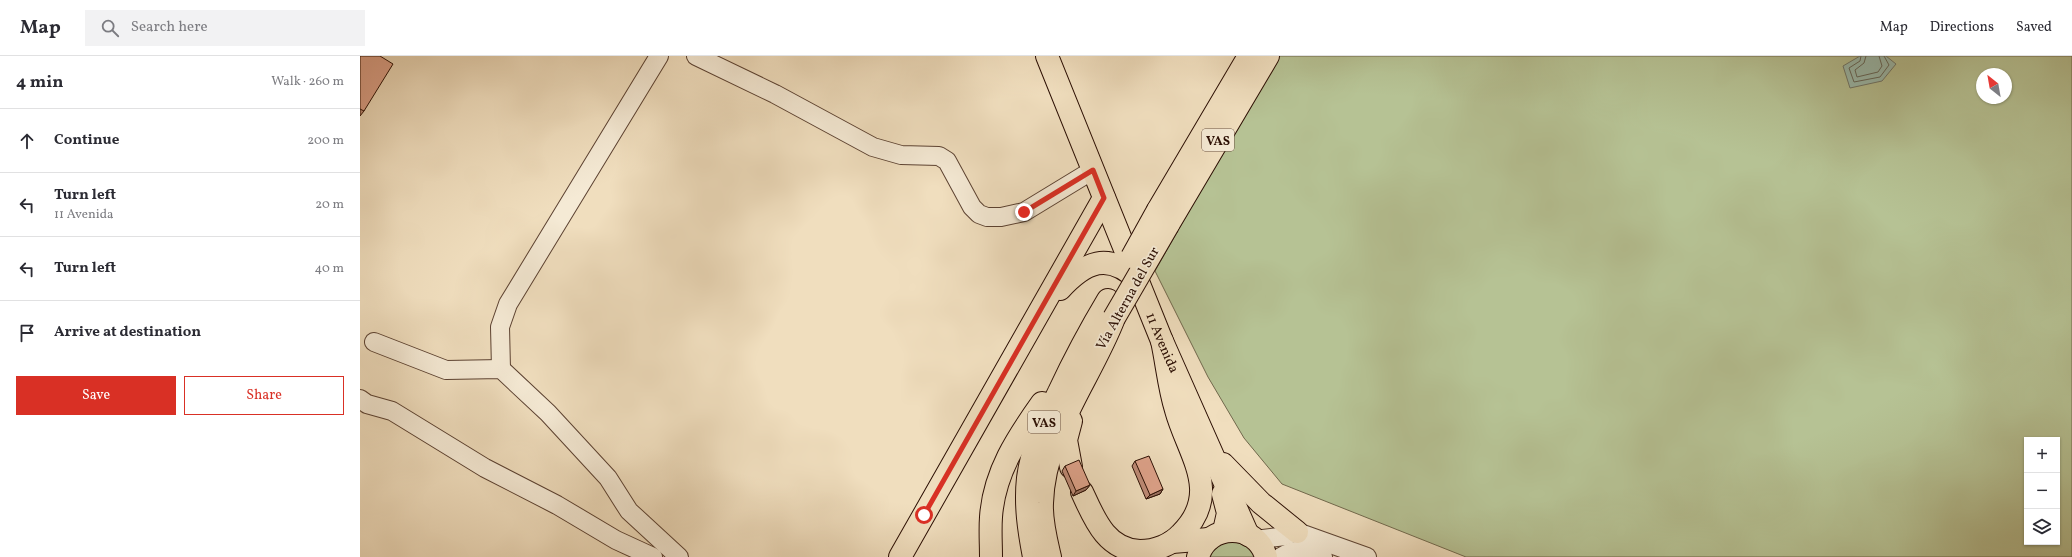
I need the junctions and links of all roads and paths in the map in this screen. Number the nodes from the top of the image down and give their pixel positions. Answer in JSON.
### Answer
{"nodes":[{"id":1,"x":659,"y":56,"type":"edge"},
{"id":2,"x":696,"y":56,"type":"edge"},
{"id":3,"x":1047,"y":56,"type":"edge"},
{"id":4,"x":1249,"y":56,"type":"edge"},
{"id":5,"x":1268,"y":56,"type":"edge"},
{"id":6,"x":1093,"y":170,"type":"junction"},
{"id":7,"x":1104,"y":198,"type":"junction"},
{"id":8,"x":1163,"y":218,"type":"junction"},
{"id":9,"x":1138,"y":280,"type":"junction"},
{"id":10,"x":1042,"y":307,"type":"junction"},
{"id":11,"x":1111,"y":315,"type":"junction"},
{"id":12,"x":1162,"y":341,"type":"junction"},
{"id":13,"x":374,"y":342,"type":"dead end"},
{"id":14,"x":1081,"y":346,"type":"junction"},
{"id":15,"x":501,"y":369,"type":"junction"},
{"id":16,"x":360,"y":399,"type":"edge"},
{"id":17,"x":1200,"y":427,"type":"junction"},
{"id":18,"x":1212,"y":452,"type":"junction"},
{"id":19,"x":1071,"y":467,"type":"edge"},
{"id":20,"x":1082,"y":492,"type":"edge"},
{"id":21,"x":1297,"y":532,"type":"junction"},
{"id":22,"x":1172,"y":542,"type":"junction"},
{"id":23,"x":1210,"y":542,"type":"edge"},
{"id":24,"x":1256,"y":544,"type":"edge"},
{"id":25,"x":653,"y":557,"type":"edge"},
{"id":26,"x":679,"y":557,"type":"edge"},
{"id":27,"x":900,"y":557,"type":"edge"},
{"id":28,"x":991,"y":557,"type":"edge"},
{"id":29,"x":1034,"y":557,"type":"edge"},
{"id":30,"x":1050,"y":557,"type":"edge"},
{"id":31,"x":1281,"y":557,"type":"edge"},
{"id":32,"x":1323,"y":557,"type":"edge"},
{"id":33,"x":1367,"y":557,"type":"edge"}],
"edges":[{"from":1,"to":15,"type":"street"},
{"from":2,"to":6,"type":"street"},
{"from":3,"to":6,"type":"main road","name":"11 Avenida"},
{"from":4,"to":8,"type":"main road","name":"Vía Alterna del Sur","number":"VAS"},
{"from":5,"to":8,"type":"main road","name":"Vía Alterna del Sur","number":"VAS"},
{"from":6,"to":7,"type":"main road","name":"11 Avenida"},
{"from":7,"to":9,"type":"main road","name":"11 Avenida"},
{"from":7,"to":10,"type":"main road"},
{"from":8,"to":11,"type":"main road","name":"Vía Alterna del Sur","number":"VAS","bridge":true},
{"from":9,"to":10,"type":"main road"},
{"from":9,"to":12,"type":"main road","name":"11 Avenida"},
{"from":10,"to":27,"type":"main road"},
{"from":11,"to":14,"type":"main road","name":"Vía Alterna del Sur","number":"VAS"},
{"from":11,"to":19,"type":"main road"},
{"from":11,"to":30,"type":"main road","name":"Vía Alterna del Sur","number":"VAS"},
{"from":12,"to":17,"type":"main road","name":"11 Avenida"},
{"from":12,"to":22,"type":"main road"},
{"from":13,"to":15,"type":"street"},
{"from":14,"to":28,"type":"main road"},
{"from":14,"to":29,"type":"main road","name":"Vía Alterna del Sur","number":"VAS"},
{"from":15,"to":26,"type":"street"},
{"from":16,"to":25,"type":"street"},
{"from":17,"to":18,"type":"main road","name":"11 Avenida"},
{"from":17,"to":23,"type":"main road","name":"11 Avenida"},
{"from":18,"to":21,"type":"main road"},
{"from":18,"to":24,"type":"main road","name":"11 Avenida"},
{"from":20,"to":22,"type":"main road"},
{"from":21,"to":24,"type":"street"},
{"from":21,"to":33,"type":"street"},
{"from":22,"to":23,"type":"main road"},
{"from":23,"to":24,"type":"main road"},
{"from":31,"to":32,"type":"street"}]}
